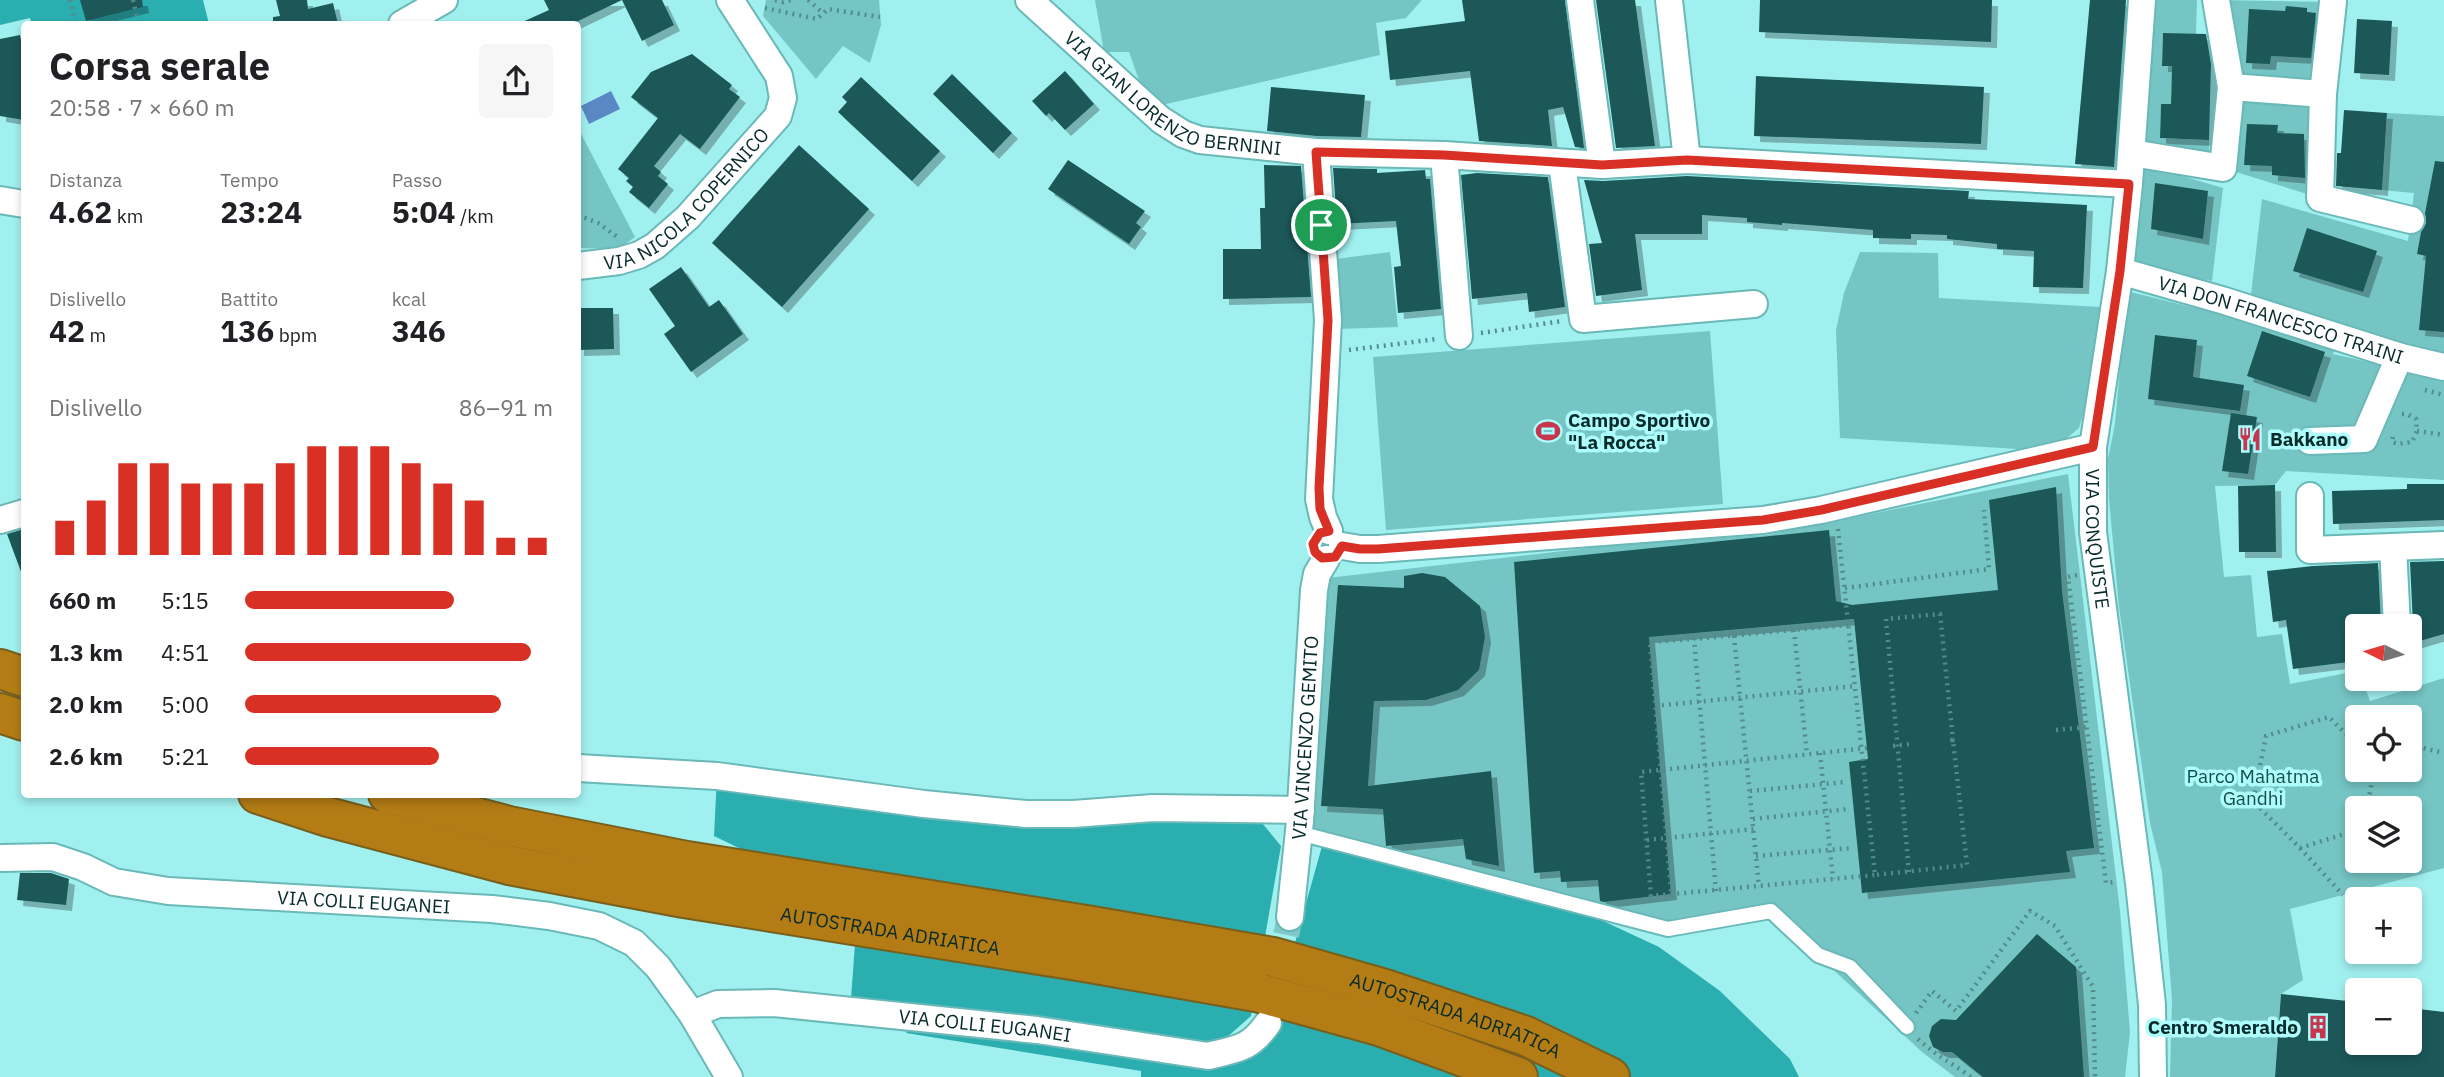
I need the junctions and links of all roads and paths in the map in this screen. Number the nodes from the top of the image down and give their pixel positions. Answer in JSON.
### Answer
{"nodes":[{"id":1,"x":70,"y":0,"type":"edge"},
{"id":2,"x":133,"y":0,"type":"edge"},
{"id":3,"x":444,"y":0,"type":"edge"},
{"id":4,"x":730,"y":0,"type":"edge"},
{"id":5,"x":775,"y":0,"type":"edge"},
{"id":6,"x":791,"y":0,"type":"edge"},
{"id":7,"x":808,"y":0,"type":"edge"},
{"id":8,"x":1029,"y":0,"type":"edge"},
{"id":9,"x":1580,"y":0,"type":"edge"},
{"id":10,"x":1669,"y":0,"type":"edge"},
{"id":11,"x":2142,"y":0,"type":"edge"},
{"id":12,"x":2216,"y":0,"type":"edge"},
{"id":13,"x":2333,"y":2,"type":"dead end"},
{"id":14,"x":823,"y":13,"type":"junction"},
{"id":15,"x":880,"y":17,"type":"dead end"},
{"id":16,"x":75,"y":21,"type":"edge"},
{"id":17,"x":138,"y":21,"type":"edge"},
{"id":18,"x":407,"y":21,"type":"edge"},
{"id":19,"x":745,"y":23,"type":"junction"},
{"id":20,"x":2231,"y":87,"type":"junction"},
{"id":21,"x":2323,"y":94,"type":"junction"},
{"id":22,"x":1316,"y":152,"type":"junction"},
{"id":23,"x":2132,"y":153,"type":"junction"},
{"id":24,"x":1444,"y":155,"type":"junction"},
{"id":25,"x":1687,"y":160,"type":"junction"},
{"id":26,"x":1562,"y":163,"type":"junction"},
{"id":27,"x":1602,"y":165,"type":"junction"},
{"id":28,"x":2129,"y":184,"type":"junction"},
{"id":29,"x":0,"y":200,"type":"edge"},
{"id":30,"x":21,"y":204,"type":"edge"},
{"id":31,"x":581,"y":216,"type":"edge"},
{"id":32,"x":2411,"y":220,"type":"dead end"},
{"id":33,"x":624,"y":244,"type":"dead end"},
{"id":34,"x":581,"y":266,"type":"edge"},
{"id":35,"x":2120,"y":271,"type":"junction"},
{"id":36,"x":1754,"y":304,"type":"dead end"},
{"id":37,"x":1459,"y":336,"type":"dead end"},
{"id":38,"x":2401,"y":357,"type":"junction"},
{"id":39,"x":2444,"y":367,"type":"edge"},
{"id":40,"x":2381,"y":428,"type":"junction"},
{"id":41,"x":2417,"y":431,"type":"junction"},
{"id":42,"x":2444,"y":435,"type":"edge"},
{"id":43,"x":2310,"y":441,"type":"dead end"},
{"id":44,"x":2093,"y":447,"type":"junction"},
{"id":45,"x":2310,"y":496,"type":"dead end"},
{"id":46,"x":1984,"y":510,"type":"dead end"},
{"id":47,"x":21,"y":514,"type":"edge"},
{"id":48,"x":0,"y":520,"type":"edge"},
{"id":49,"x":1837,"y":521,"type":"dead end"},
{"id":50,"x":1332,"y":545,"type":"junction"},
{"id":51,"x":2444,"y":545,"type":"edge"},
{"id":52,"x":2393,"y":547,"type":"junction"},
{"id":53,"x":2080,"y":575,"type":"dead end"},
{"id":54,"x":1845,"y":588,"type":"junction"},
{"id":55,"x":2396,"y":614,"type":"edge"},
{"id":56,"x":1849,"y":625,"type":"junction"},
{"id":57,"x":1794,"y":630,"type":"junction"},
{"id":58,"x":1734,"y":636,"type":"junction"},
{"id":59,"x":1694,"y":639,"type":"junction"},
{"id":60,"x":0,"y":669,"type":"edge"},
{"id":61,"x":21,"y":676,"type":"edge"},
{"id":62,"x":1856,"y":687,"type":"junction"},
{"id":63,"x":1800,"y":692,"type":"junction"},
{"id":64,"x":1741,"y":698,"type":"junction"},
{"id":65,"x":1699,"y":701,"type":"junction"},
{"id":66,"x":1655,"y":706,"type":"junction"},
{"id":67,"x":0,"y":713,"type":"edge"},
{"id":68,"x":21,"y":720,"type":"edge"},
{"id":69,"x":2087,"y":726,"type":"junction"},
{"id":70,"x":2056,"y":730,"type":"dead end"},
{"id":71,"x":2345,"y":733,"type":"edge"},
{"id":72,"x":1955,"y":739,"type":"junction"},
{"id":73,"x":1947,"y":740,"type":"dead end"},
{"id":74,"x":1910,"y":744,"type":"dead end"},
{"id":75,"x":1896,"y":746,"type":"junction"},
{"id":76,"x":2422,"y":748,"type":"edge"},
{"id":77,"x":1865,"y":749,"type":"junction"},
{"id":78,"x":1820,"y":753,"type":"junction"},
{"id":79,"x":2444,"y":753,"type":"edge"},
{"id":80,"x":1807,"y":755,"type":"junction"},
{"id":81,"x":1746,"y":761,"type":"junction"},
{"id":82,"x":1705,"y":765,"type":"junction"},
{"id":83,"x":581,"y":768,"type":"edge"},
{"id":84,"x":1661,"y":769,"type":"junction"},
{"id":85,"x":1846,"y":782,"type":"dead end"},
{"id":86,"x":1823,"y":784,"type":"junction"},
{"id":87,"x":1750,"y":791,"type":"junction"},
{"id":88,"x":270,"y":798,"type":"edge"},
{"id":89,"x":403,"y":798,"type":"edge"},
{"id":90,"x":1848,"y":809,"type":"dead end"},
{"id":91,"x":1826,"y":812,"type":"junction"},
{"id":92,"x":1753,"y":819,"type":"junction"},
{"id":93,"x":1300,"y":821,"type":"junction"},
{"id":94,"x":1754,"y":830,"type":"junction"},
{"id":95,"x":1710,"y":834,"type":"junction"},
{"id":96,"x":2345,"y":834,"type":"edge"},
{"id":97,"x":1667,"y":838,"type":"junction"},
{"id":98,"x":1647,"y":840,"type":"junction"},
{"id":99,"x":1852,"y":848,"type":"dead end"},
{"id":100,"x":2300,"y":848,"type":"junction"},
{"id":101,"x":1831,"y":850,"type":"junction"},
{"id":102,"x":1756,"y":856,"type":"junction"},
{"id":103,"x":2,"y":858,"type":"dead end"},
{"id":104,"x":1909,"y":872,"type":"junction"},
{"id":105,"x":1875,"y":876,"type":"junction"},
{"id":106,"x":1833,"y":879,"type":"junction"},
{"id":107,"x":2116,"y":882,"type":"dead end"},
{"id":108,"x":1759,"y":887,"type":"junction"},
{"id":109,"x":1671,"y":891,"type":"dead end"},
{"id":110,"x":1716,"y":891,"type":"junction"},
{"id":111,"x":2343,"y":895,"type":"dead end"},
{"id":112,"x":1290,"y":917,"type":"tunnel mouth"},
{"id":113,"x":692,"y":1014,"type":"junction"},
{"id":114,"x":1268,"y":1023,"type":"dead end"},
{"id":115,"x":1906,"y":1027,"type":"junction"},
{"id":116,"x":729,"y":1077,"type":"edge"},
{"id":117,"x":1518,"y":1077,"type":"edge"},
{"id":118,"x":1610,"y":1077,"type":"edge"},
{"id":119,"x":1971,"y":1077,"type":"edge"},
{"id":120,"x":2095,"y":1077,"type":"edge"},
{"id":121,"x":2152,"y":1077,"type":"edge"}],
"edges":[{"from":1,"to":16,"type":"path"},
{"from":2,"to":17,"type":"path"},
{"from":3,"to":18,"type":"street"},
{"from":4,"to":19,"type":"street","name":"VIA NICOLA COPERNICO"},
{"from":5,"to":6,"type":"path"},
{"from":7,"to":14,"type":"path"},
{"from":8,"to":22,"type":"street","name":"VIA GIAN LORENZO BERNINI"},
{"from":9,"to":27,"type":"street"},
{"from":10,"to":25,"type":"street"},
{"from":11,"to":23,"type":"street","name":"VIA CONQUISTE"},
{"from":12,"to":20,"type":"street"},
{"from":13,"to":21,"type":"street"},
{"from":14,"to":15,"type":"path"},
{"from":14,"to":19,"type":"path"},
{"from":19,"to":34,"type":"street","name":"VIA NICOLA COPERNICO"},
{"from":20,"to":21,"type":"street"},
{"from":20,"to":23,"type":"street"},
{"from":21,"to":32,"type":"street"},
{"from":22,"to":24,"type":"street","name":"VIA GIAN LORENZO BERNINI"},
{"from":22,"to":50,"type":"street"},
{"from":23,"to":28,"type":"street","name":"VIA CONQUISTE"},
{"from":24,"to":26,"type":"street","name":"VIA GIAN LORENZO BERNINI"},
{"from":24,"to":37,"type":"street"},
{"from":25,"to":27,"type":"street","name":"VIA GIAN LORENZO BERNINI"},
{"from":25,"to":28,"type":"street","name":"VIA GIAN LORENZO BERNINI"},
{"from":26,"to":27,"type":"street","name":"VIA GIAN LORENZO BERNINI"},
{"from":26,"to":36,"type":"street"},
{"from":28,"to":35,"type":"street","name":"VIA CONQUISTE"},
{"from":29,"to":30,"type":"street"},
{"from":31,"to":33,"type":"path"},
{"from":35,"to":38,"type":"street","name":"VIA DON FRANCESCO TRAINI"},
{"from":35,"to":44,"type":"street","name":"VIA CONQUISTE"},
{"from":38,"to":39,"type":"street","name":"VIA DON FRANCESCO TRAINI"},
{"from":38,"to":40,"type":"street"},
{"from":40,"to":41,"type":"path"},
{"from":40,"to":41,"type":"path"},
{"from":40,"to":43,"type":"street"},
{"from":41,"to":42,"type":"path"},
{"from":44,"to":50,"type":"street"},
{"from":44,"to":121,"type":"street","name":"VIA CONQUISTE"},
{"from":45,"to":52,"type":"street"},
{"from":46,"to":54,"type":"path"},
{"from":47,"to":48,"type":"street"},
{"from":49,"to":54,"type":"path"},
{"from":50,"to":93,"type":"street","name":"VIA VINCENZO GEMITO"},
{"from":51,"to":52,"type":"street"},
{"from":52,"to":55,"type":"street"},
{"from":53,"to":69,"type":"path"},
{"from":54,"to":56,"type":"path"},
{"from":56,"to":57,"type":"path"},
{"from":56,"to":62,"type":"path"},
{"from":57,"to":58,"type":"path"},
{"from":57,"to":63,"type":"path"},
{"from":58,"to":59,"type":"path"},
{"from":58,"to":64,"type":"path"},
{"from":59,"to":65,"type":"path"},
{"from":59,"to":66,"type":"path"},
{"from":60,"to":61,"type":"highway"},
{"from":62,"to":63,"type":"path"},
{"from":62,"to":77,"type":"path"},
{"from":63,"to":64,"type":"path"},
{"from":63,"to":80,"type":"path"},
{"from":64,"to":65,"type":"path"},
{"from":64,"to":81,"type":"path"},
{"from":65,"to":66,"type":"path"},
{"from":65,"to":82,"type":"path"},
{"from":66,"to":84,"type":"path"},
{"from":67,"to":68,"type":"highway"},
{"from":69,"to":70,"type":"path"},
{"from":69,"to":107,"type":"path"},
{"from":71,"to":100,"type":"path"},
{"from":72,"to":73,"type":"path"},
{"from":72,"to":75,"type":"path"},
{"from":72,"to":104,"type":"path"},
{"from":74,"to":75,"type":"path"},
{"from":75,"to":104,"type":"path"},
{"from":76,"to":79,"type":"path"},
{"from":77,"to":78,"type":"path"},
{"from":77,"to":105,"type":"path"},
{"from":78,"to":80,"type":"path"},
{"from":78,"to":86,"type":"path"},
{"from":80,"to":81,"type":"path"},
{"from":81,"to":82,"type":"path"},
{"from":81,"to":87,"type":"path"},
{"from":82,"to":84,"type":"path"},
{"from":82,"to":95,"type":"path"},
{"from":83,"to":93,"type":"street"},
{"from":84,"to":97,"type":"path"},
{"from":84,"to":98,"type":"path"},
{"from":85,"to":86,"type":"path"},
{"from":86,"to":87,"type":"path"},
{"from":86,"to":91,"type":"path"},
{"from":87,"to":92,"type":"path"},
{"from":88,"to":117,"type":"highway","name":"AUTOSTRADA ADRIATICA"},
{"from":89,"to":118,"type":"highway","name":"AUTOSTRADA ADRIATICA"},
{"from":90,"to":91,"type":"path"},
{"from":91,"to":92,"type":"path"},
{"from":91,"to":101,"type":"path"},
{"from":92,"to":94,"type":"path"},
{"from":93,"to":112,"type":"street","name":"VIA VINCENZO GEMITO"},
{"from":93,"to":115,"type":"lane"},
{"from":94,"to":95,"type":"path"},
{"from":94,"to":102,"type":"path"},
{"from":95,"to":97,"type":"path"},
{"from":95,"to":110,"type":"path"},
{"from":96,"to":100,"type":"path"},
{"from":97,"to":98,"type":"path"},
{"from":97,"to":109,"type":"path"},
{"from":98,"to":110,"type":"path"},
{"from":99,"to":101,"type":"path"},
{"from":100,"to":111,"type":"path"},
{"from":101,"to":102,"type":"path"},
{"from":101,"to":106,"type":"path"},
{"from":102,"to":108,"type":"path"},
{"from":103,"to":113,"type":"street","name":"VIA COLLI EUGANEI"},
{"from":104,"to":105,"type":"path"},
{"from":105,"to":106,"type":"path"},
{"from":106,"to":108,"type":"path"},
{"from":108,"to":110,"type":"path"},
{"from":113,"to":114,"type":"street","name":"VIA COLLI EUGANEI"},
{"from":113,"to":116,"type":"street","name":"VIA COLLI EUGANEI"},
{"from":115,"to":119,"type":"path"},
{"from":115,"to":120,"type":"path"}]}
